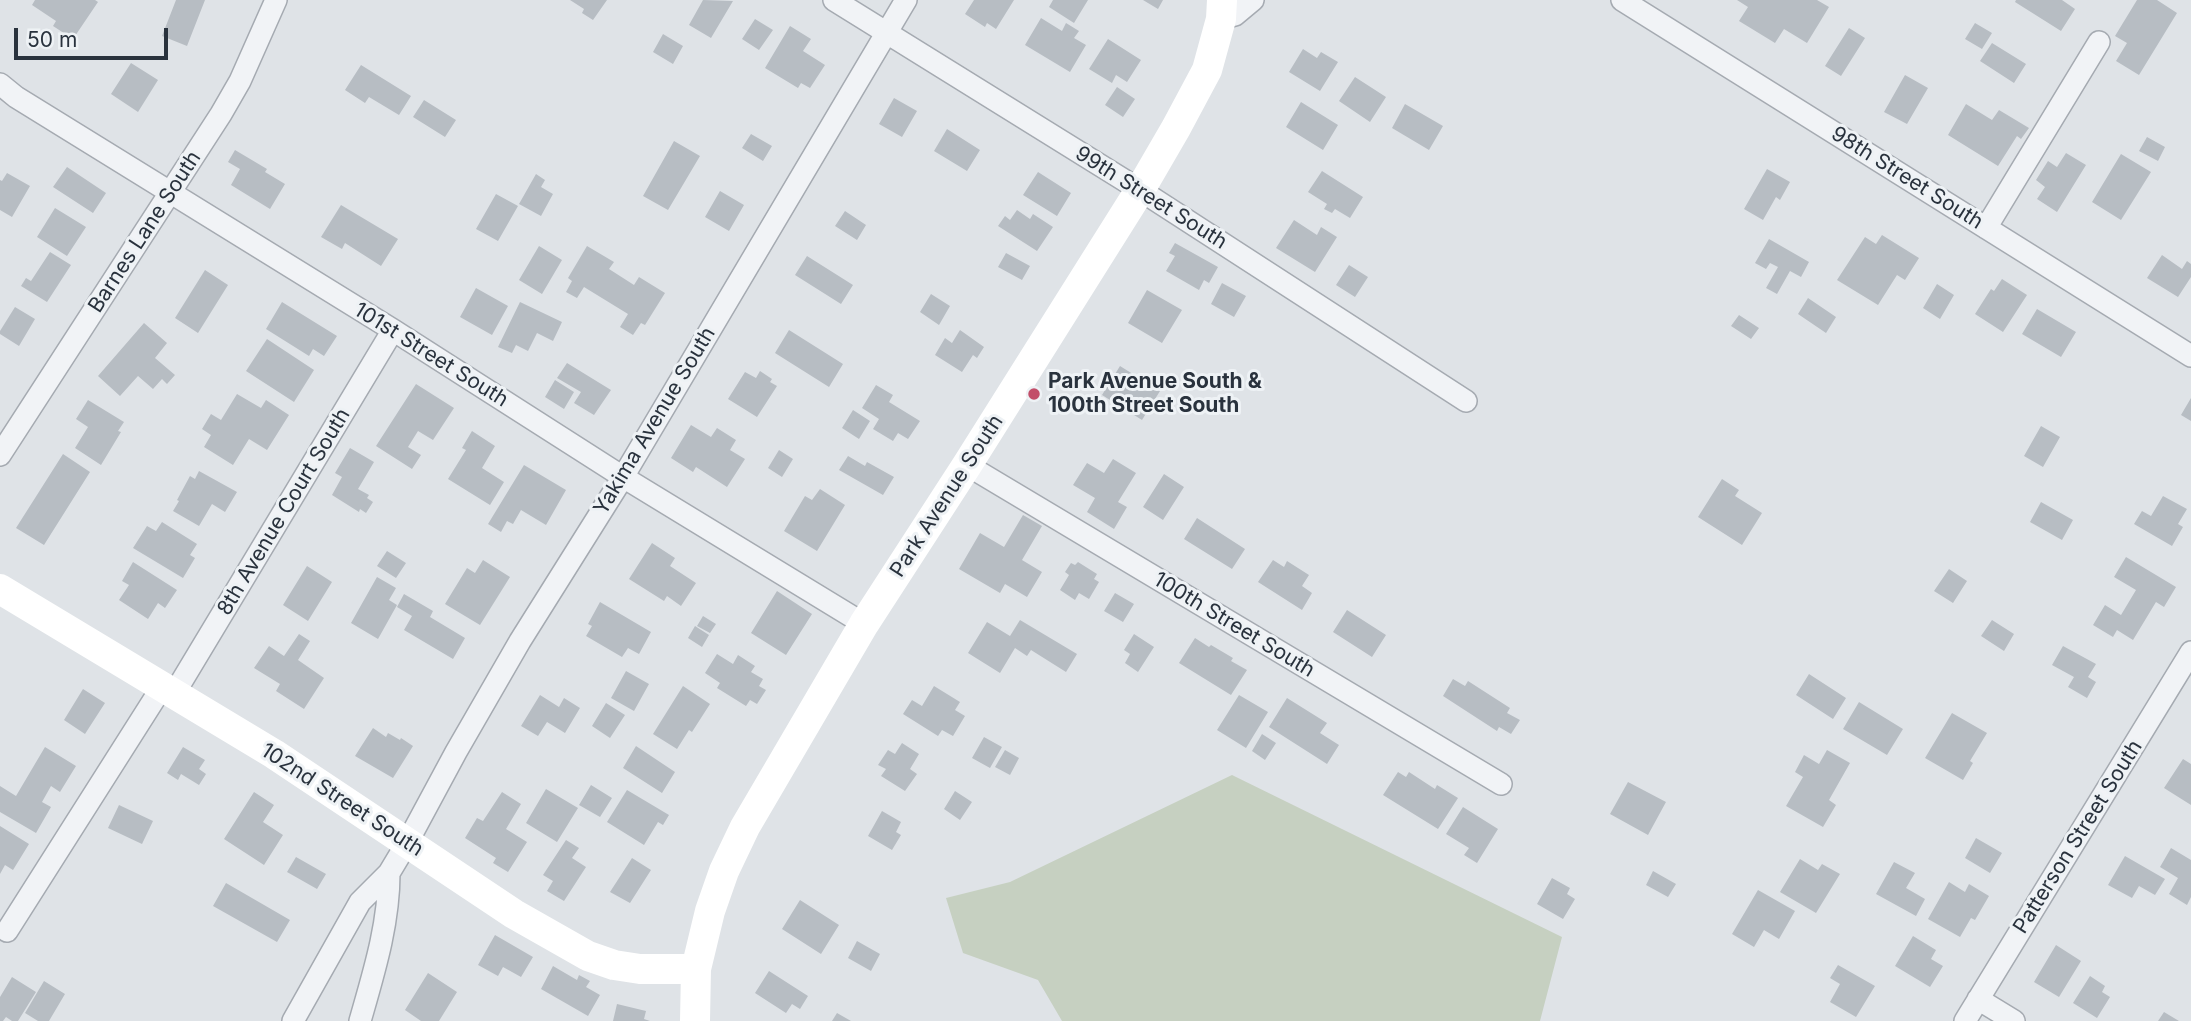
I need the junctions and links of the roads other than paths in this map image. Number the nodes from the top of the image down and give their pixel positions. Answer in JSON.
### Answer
{"nodes":[{"id":1,"x":276,"y":0,"type":"edge"},
{"id":2,"x":834,"y":0,"type":"edge"},
{"id":3,"x":906,"y":0,"type":"edge"},
{"id":4,"x":1253,"y":0,"type":"edge"},
{"id":5,"x":1622,"y":0,"type":"edge"},
{"id":6,"x":1222,"y":10,"type":"edge"},
{"id":7,"x":885,"y":33,"type":"junction"},
{"id":8,"x":2099,"y":42,"type":"dead end"},
{"id":9,"x":0,"y":84,"type":"edge"},
{"id":10,"x":1140,"y":190,"type":"junction"},
{"id":11,"x":170,"y":194,"type":"junction"},
{"id":12,"x":1986,"y":228,"type":"junction"},
{"id":13,"x":393,"y":330,"type":"junction"},
{"id":14,"x":2191,"y":356,"type":"edge"},
{"id":15,"x":1466,"y":401,"type":"dead end"},
{"id":16,"x":0,"y":455,"type":"edge"},
{"id":17,"x":967,"y":465,"type":"junction"},
{"id":18,"x":623,"y":477,"type":"junction"},
{"id":19,"x":0,"y":589,"type":"edge"},
{"id":20,"x":864,"y":624,"type":"junction"},
{"id":21,"x":2191,"y":652,"type":"edge"},
{"id":22,"x":168,"y":690,"type":"junction"},
{"id":23,"x":1501,"y":784,"type":"dead end"},
{"id":24,"x":407,"y":843,"type":"junction"},
{"id":25,"x":389,"y":873,"type":"junction"},
{"id":26,"x":6,"y":931,"type":"dead end"},
{"id":27,"x":696,"y":969,"type":"junction"},
{"id":28,"x":1978,"y":999,"type":"junction"},
{"id":29,"x":293,"y":1021,"type":"edge"},
{"id":30,"x":360,"y":1021,"type":"edge"},
{"id":31,"x":695,"y":1021,"type":"edge"},
{"id":32,"x":1965,"y":1021,"type":"edge"},
{"id":33,"x":2014,"y":1021,"type":"edge"}],
"edges":[{"from":1,"to":11,"type":"street","name":"Barnes Lane South"},
{"from":2,"to":7,"type":"street","name":"99th Street South"},
{"from":3,"to":7,"type":"street","name":"Yakima Avenue South"},
{"from":4,"to":6,"type":"street","name":"Park Avenue South"},
{"from":5,"to":12,"type":"street","name":"98th Street South"},
{"from":6,"to":10,"type":"main road","name":"Park Avenue South"},
{"from":7,"to":10,"type":"street","name":"99th Street South"},
{"from":7,"to":18,"type":"street","name":"Yakima Avenue South"},
{"from":8,"to":12,"type":"street"},
{"from":9,"to":11,"type":"street","name":"101st Street South"},
{"from":10,"to":15,"type":"street","name":"99th Street South"},
{"from":10,"to":17,"type":"main road","name":"Park Avenue South"},
{"from":11,"to":13,"type":"street","name":"101st Street South"},
{"from":11,"to":16,"type":"street","name":"Barnes Lane South"},
{"from":12,"to":14,"type":"street","name":"98th Street South"},
{"from":13,"to":18,"type":"street","name":"101st Street South"},
{"from":13,"to":22,"type":"street","name":"8th Avenue Court South"},
{"from":17,"to":20,"type":"main road","name":"Park Avenue South"},
{"from":17,"to":23,"type":"street","name":"100th Street South"},
{"from":18,"to":20,"type":"street","name":"101st Street South"},
{"from":18,"to":24,"type":"street","name":"Yakima Avenue South"},
{"from":19,"to":22,"type":"main road","name":"102nd Street South"},
{"from":20,"to":27,"type":"main road","name":"Park Avenue South"},
{"from":21,"to":28,"type":"street","name":"Patterson Street South"},
{"from":22,"to":24,"type":"main road","name":"102nd Street South"},
{"from":22,"to":26,"type":"street","name":"8th Avenue Court South"},
{"from":24,"to":25,"type":"street","name":"Yakima Avenue South"},
{"from":24,"to":27,"type":"main road","name":"102nd Street South"},
{"from":25,"to":29,"type":"street"},
{"from":25,"to":30,"type":"street"},
{"from":27,"to":31,"type":"main road","name":"Park Avenue South"},
{"from":28,"to":32,"type":"street","name":"Patterson Street South"},
{"from":28,"to":33,"type":"street"}]}
